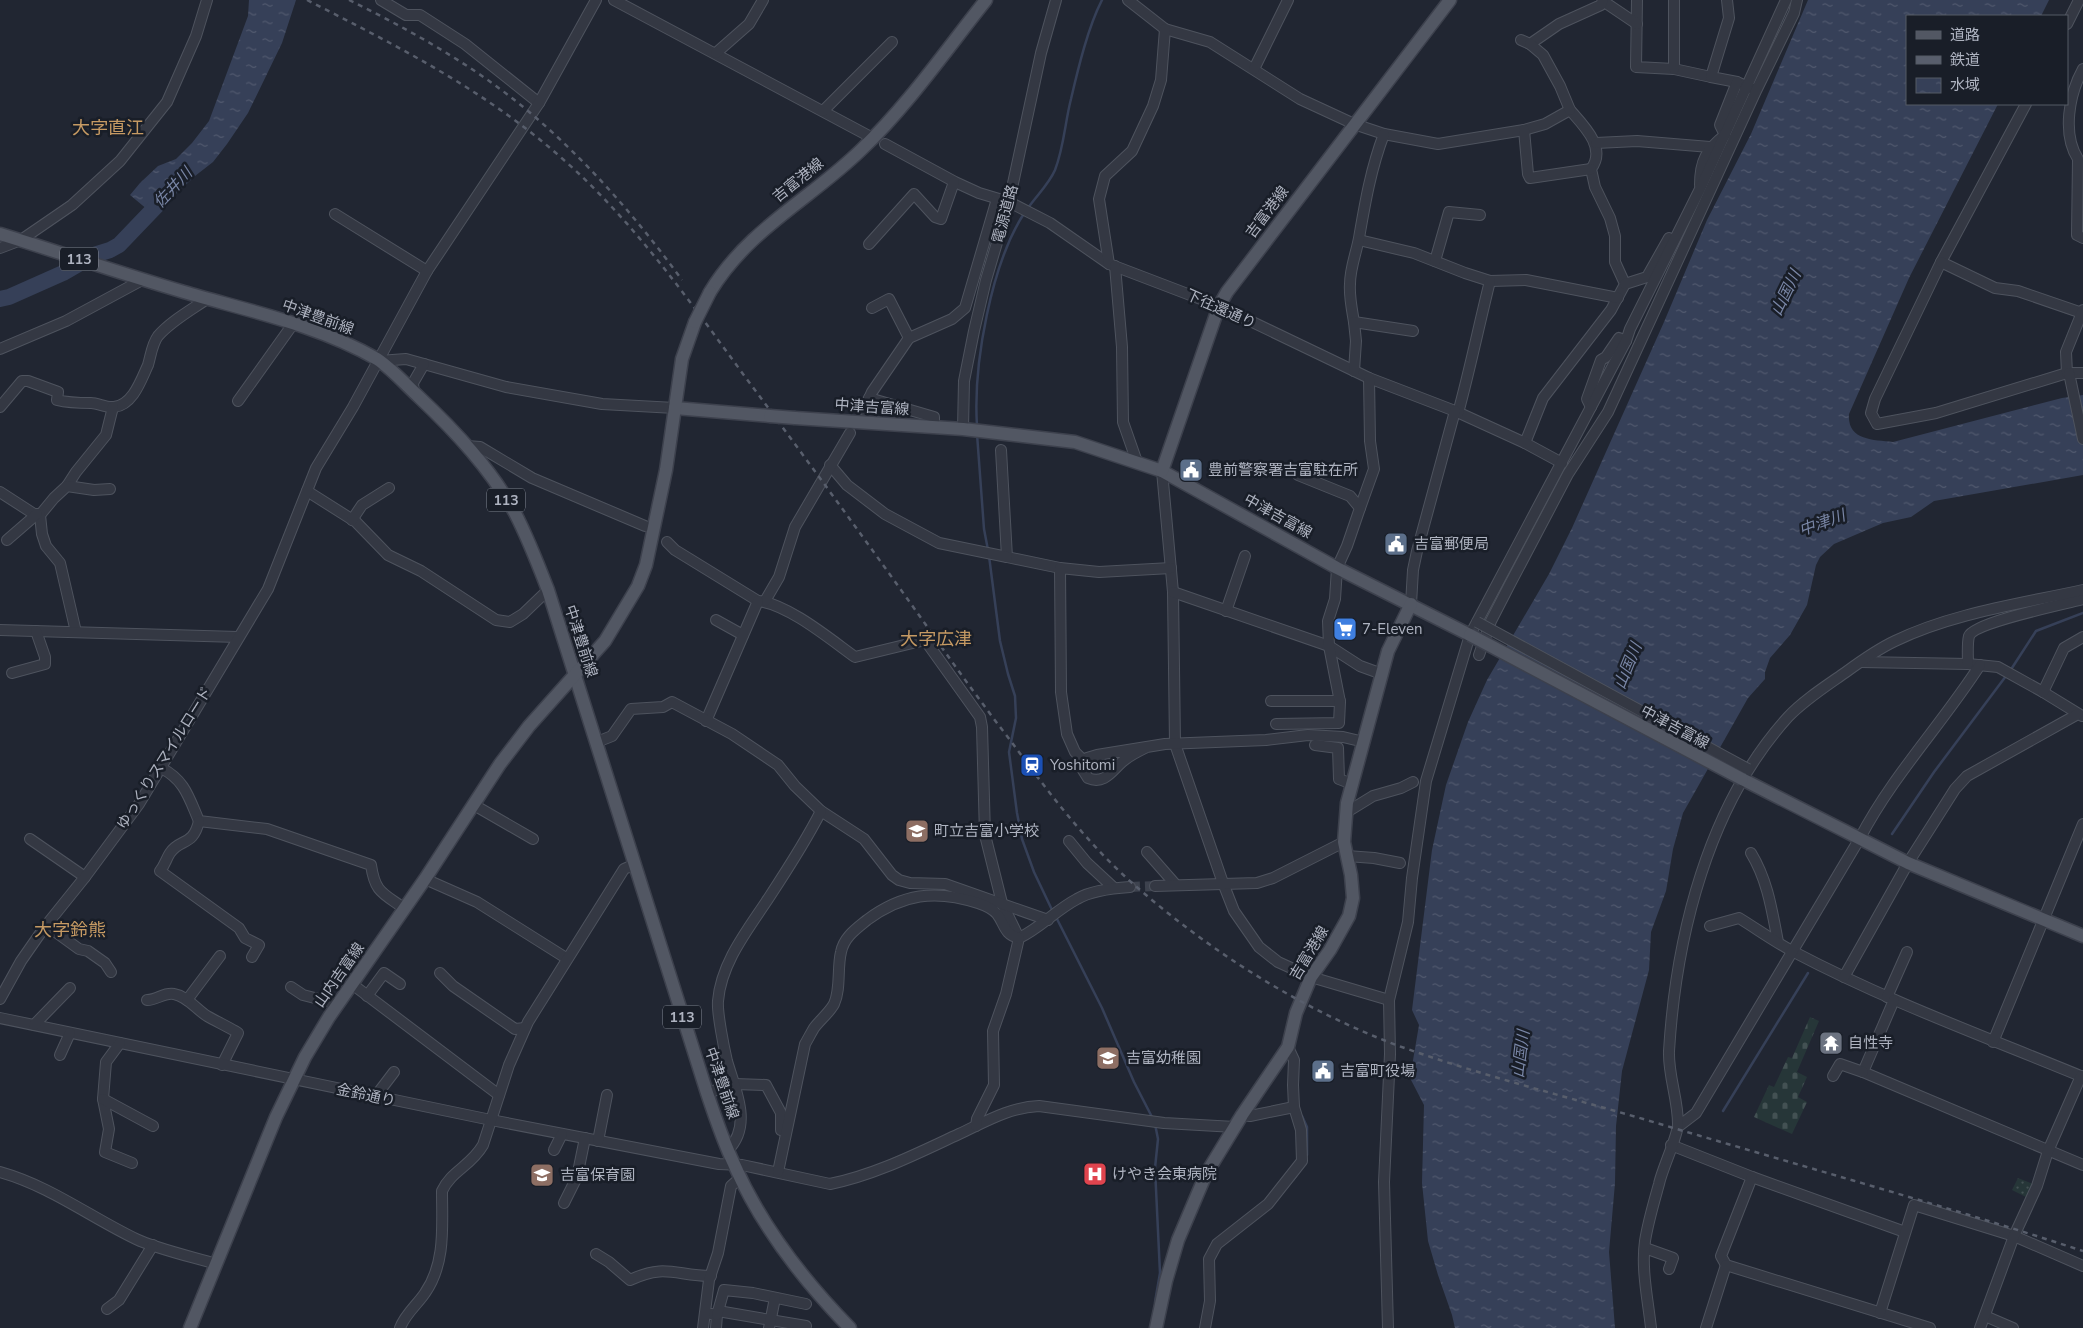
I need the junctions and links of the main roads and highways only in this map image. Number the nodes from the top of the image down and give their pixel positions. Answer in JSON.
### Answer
{"nodes":[{"id":1,"x":986,"y":0,"type":"edge"},
{"id":2,"x":1450,"y":0,"type":"edge"},
{"id":3,"x":0,"y":234,"type":"edge"},
{"id":4,"x":675,"y":408,"type":"junction"},
{"id":5,"x":1162,"y":471,"type":"junction"},
{"id":6,"x":1411,"y":604,"type":"junction"},
{"id":7,"x":575,"y":676,"type":"junction"},
{"id":8,"x":2083,"y":936,"type":"edge"},
{"id":9,"x":190,"y":1328,"type":"edge"},
{"id":10,"x":850,"y":1328,"type":"edge"},
{"id":11,"x":1156,"y":1328,"type":"edge"}],
"edges":[{"from":1,"to":4,"type":"main road","name":"吉富港線","bridge":true},
{"from":2,"to":5,"type":"main road","name":"吉富港線"},
{"from":3,"to":7,"type":"main road","name":"中津豊前線","number":"113"},
{"from":4,"to":5,"type":"main road","name":"中津吉富線","bridge":true},
{"from":4,"to":7,"type":"main road"},
{"from":5,"to":6,"type":"main road","name":"中津吉富線"},
{"from":6,"to":8,"type":"main road","name":"中津吉富線","bridge":true},
{"from":6,"to":11,"type":"main road","name":"吉富港線"},
{"from":7,"to":9,"type":"main road","name":"山内吉富線"},
{"from":7,"to":10,"type":"main road","name":"中津豊前線","number":"113"}]}
